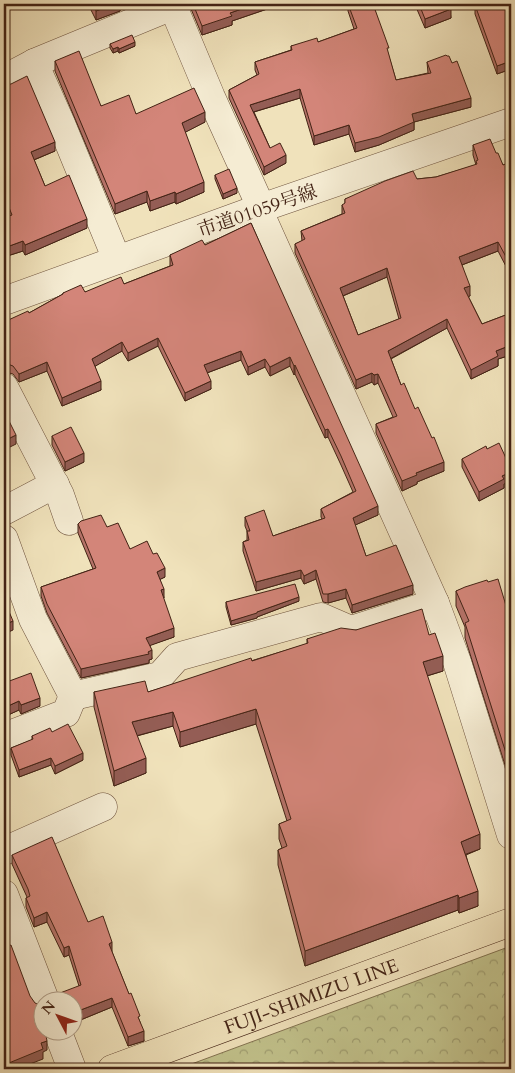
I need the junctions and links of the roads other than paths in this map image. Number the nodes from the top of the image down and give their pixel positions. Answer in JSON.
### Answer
{"nodes":[{"id":1,"x":174,"y":4,"type":"edge"},
{"id":2,"x":34,"y":63,"type":"junction"},
{"id":3,"x":4,"y":79,"type":"edge"},
{"id":4,"x":511,"y":122,"type":"edge"},
{"id":5,"x":258,"y":209,"type":"junction"},
{"id":6,"x":117,"y":260,"type":"junction"},
{"id":7,"x":4,"y":301,"type":"edge"},
{"id":8,"x":4,"y":387,"type":"edge"},
{"id":9,"x":54,"y":484,"type":"junction"},
{"id":10,"x":4,"y":511,"type":"edge"},
{"id":11,"x":70,"y":521,"type":"dead end"},
{"id":12,"x":4,"y":539,"type":"edge"},
{"id":13,"x":436,"y":603,"type":"junction"},
{"id":14,"x":73,"y":696,"type":"junction"},
{"id":15,"x":4,"y":737,"type":"edge"},
{"id":16,"x":103,"y":808,"type":"dead end"},
{"id":17,"x":511,"y":835,"type":"edge"},
{"id":18,"x":4,"y":851,"type":"edge"},
{"id":19,"x":4,"y":894,"type":"edge"},
{"id":20,"x":511,"y":922,"type":"edge"},
{"id":21,"x":41,"y":990,"type":"edge"},
{"id":22,"x":61,"y":1040,"type":"edge"},
{"id":23,"x":72,"y":1069,"type":"edge"},
{"id":24,"x":112,"y":1069,"type":"edge"}],
"edges":[{"from":1,"to":2,"type":"street"},
{"from":1,"to":5,"type":"street"},
{"from":2,"to":3,"type":"street"},
{"from":2,"to":6,"type":"street"},
{"from":4,"to":5,"type":"street","name":"市道01059号線"},
{"from":5,"to":6,"type":"street","name":"市道01059号線"},
{"from":5,"to":13,"type":"street"},
{"from":6,"to":7,"type":"street","name":"市道01059号線"},
{"from":8,"to":9,"type":"street"},
{"from":9,"to":10,"type":"street"},
{"from":9,"to":11,"type":"street"},
{"from":12,"to":14,"type":"street"},
{"from":13,"to":14,"type":"street"},
{"from":13,"to":17,"type":"street"},
{"from":14,"to":15,"type":"street"},
{"from":16,"to":18,"type":"street"},
{"from":19,"to":21,"type":"street"},
{"from":20,"to":24,"type":"main road","name":"FUJI-SHIMIZU LINE"},
{"from":22,"to":23,"type":"street"}]}
